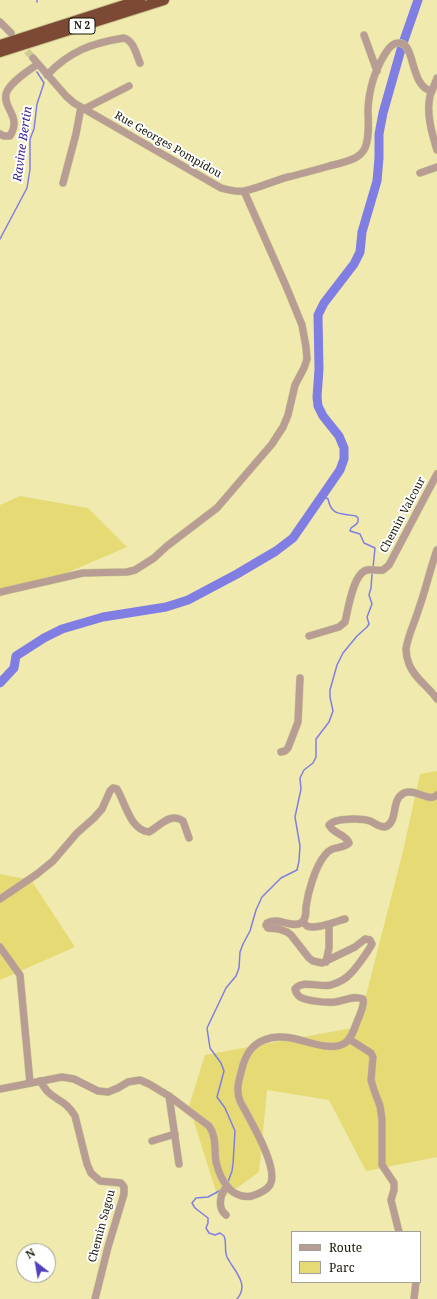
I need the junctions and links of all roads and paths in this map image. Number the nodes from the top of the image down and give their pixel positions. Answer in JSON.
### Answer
{"nodes":[{"id":1,"x":140,"y":0,"type":"edge"},
{"id":2,"x":164,"y":0,"type":"edge"},
{"id":3,"x":0,"y":22,"type":"edge"},
{"id":4,"x":11,"y":33,"type":"dead end"},
{"id":5,"x":364,"y":35,"type":"dead end"},
{"id":6,"x":0,"y":45,"type":"edge"},
{"id":7,"x":0,"y":52,"type":"edge"},
{"id":8,"x":140,"y":63,"type":"dead end"},
{"id":9,"x":377,"y":71,"type":"junction"},
{"id":10,"x":47,"y":75,"type":"junction"},
{"id":11,"x":437,"y":78,"type":"edge"},
{"id":12,"x":129,"y":86,"type":"dead end"},
{"id":13,"x":432,"y":91,"type":"junction"},
{"id":14,"x":82,"y":108,"type":"junction"},
{"id":15,"x":0,"y":134,"type":"edge"},
{"id":16,"x":437,"y":150,"type":"edge"},
{"id":17,"x":437,"y":168,"type":"edge"},
{"id":18,"x":420,"y":173,"type":"dead end"},
{"id":19,"x":64,"y":183,"type":"dead end"},
{"id":20,"x":244,"y":191,"type":"junction"},
{"id":21,"x":437,"y":474,"type":"edge"},
{"id":22,"x":437,"y":550,"type":"edge"},
{"id":23,"x":0,"y":592,"type":"edge"},
{"id":24,"x":309,"y":636,"type":"dead end"},
{"id":25,"x":300,"y":678,"type":"dead end"},
{"id":26,"x":437,"y":699,"type":"edge"},
{"id":27,"x":281,"y":752,"type":"dead end"},
{"id":28,"x":437,"y":795,"type":"edge"},
{"id":29,"x":189,"y":838,"type":"dead end"},
{"id":30,"x":0,"y":899,"type":"edge"},
{"id":31,"x":345,"y":919,"type":"dead end"},
{"id":32,"x":303,"y":922,"type":"junction"},
{"id":33,"x":329,"y":924,"type":"junction"},
{"id":34,"x":0,"y":947,"type":"edge"},
{"id":35,"x":326,"y":962,"type":"junction"},
{"id":36,"x":349,"y":1039,"type":"junction"},
{"id":37,"x":40,"y":1081,"type":"junction"},
{"id":38,"x":30,"y":1083,"type":"junction"},
{"id":39,"x":0,"y":1089,"type":"edge"},
{"id":40,"x":169,"y":1096,"type":"junction"},
{"id":41,"x":174,"y":1132,"type":"junction"},
{"id":42,"x":155,"y":1138,"type":"dead end"},
{"id":43,"x":179,"y":1164,"type":"dead end"},
{"id":44,"x":227,"y":1186,"type":"junction"},
{"id":45,"x":226,"y":1216,"type":"dead end"},
{"id":46,"x":399,"y":1231,"type":"edge"},
{"id":47,"x":416,"y":1283,"type":"edge"},
{"id":48,"x":95,"y":1299,"type":"edge"},
{"id":49,"x":414,"y":1299,"type":"edge"}],
"edges":[{"from":1,"to":6,"type":"highway","number":"N 2"},
{"from":2,"to":7,"type":"highway","number":"N 2"},
{"from":3,"to":4,"type":"street"},
{"from":5,"to":9,"type":"street"},
{"from":8,"to":10,"type":"street"},
{"from":9,"to":13,"type":"street"},
{"from":9,"to":20,"type":"street"},
{"from":10,"to":14,"type":"street","name":"Rue Georges Pompidou"},
{"from":10,"to":15,"type":"street","name":"Rue Georges Pompidou"},
{"from":11,"to":13,"type":"street"},
{"from":12,"to":14,"type":"street","name":"Rue Georges Pompidou"},
{"from":13,"to":16,"type":"street"},
{"from":14,"to":19,"type":"street"},
{"from":14,"to":20,"type":"street","name":"Rue Georges Pompidou"},
{"from":17,"to":18,"type":"street"},
{"from":20,"to":23,"type":"street"},
{"from":21,"to":24,"type":"street","name":"Chemin Valcour"},
{"from":22,"to":26,"type":"street"},
{"from":25,"to":27,"type":"street"},
{"from":28,"to":32,"type":"street"},
{"from":29,"to":30,"type":"street"},
{"from":31,"to":33,"type":"street"},
{"from":32,"to":33,"type":"street"},
{"from":32,"to":35,"type":"street"},
{"from":33,"to":35,"type":"street"},
{"from":34,"to":38,"type":"street"},
{"from":35,"to":36,"type":"street"},
{"from":36,"to":44,"type":"street"},
{"from":36,"to":46,"type":"street"},
{"from":37,"to":38,"type":"street"},
{"from":37,"to":40,"type":"street"},
{"from":37,"to":48,"type":"street","name":"Chemin Sagou"},
{"from":38,"to":39,"type":"street"},
{"from":40,"to":41,"type":"street"},
{"from":40,"to":44,"type":"street"},
{"from":41,"to":42,"type":"street"},
{"from":41,"to":43,"type":"street"},
{"from":44,"to":45,"type":"street"},
{"from":47,"to":49,"type":"street"}]}
